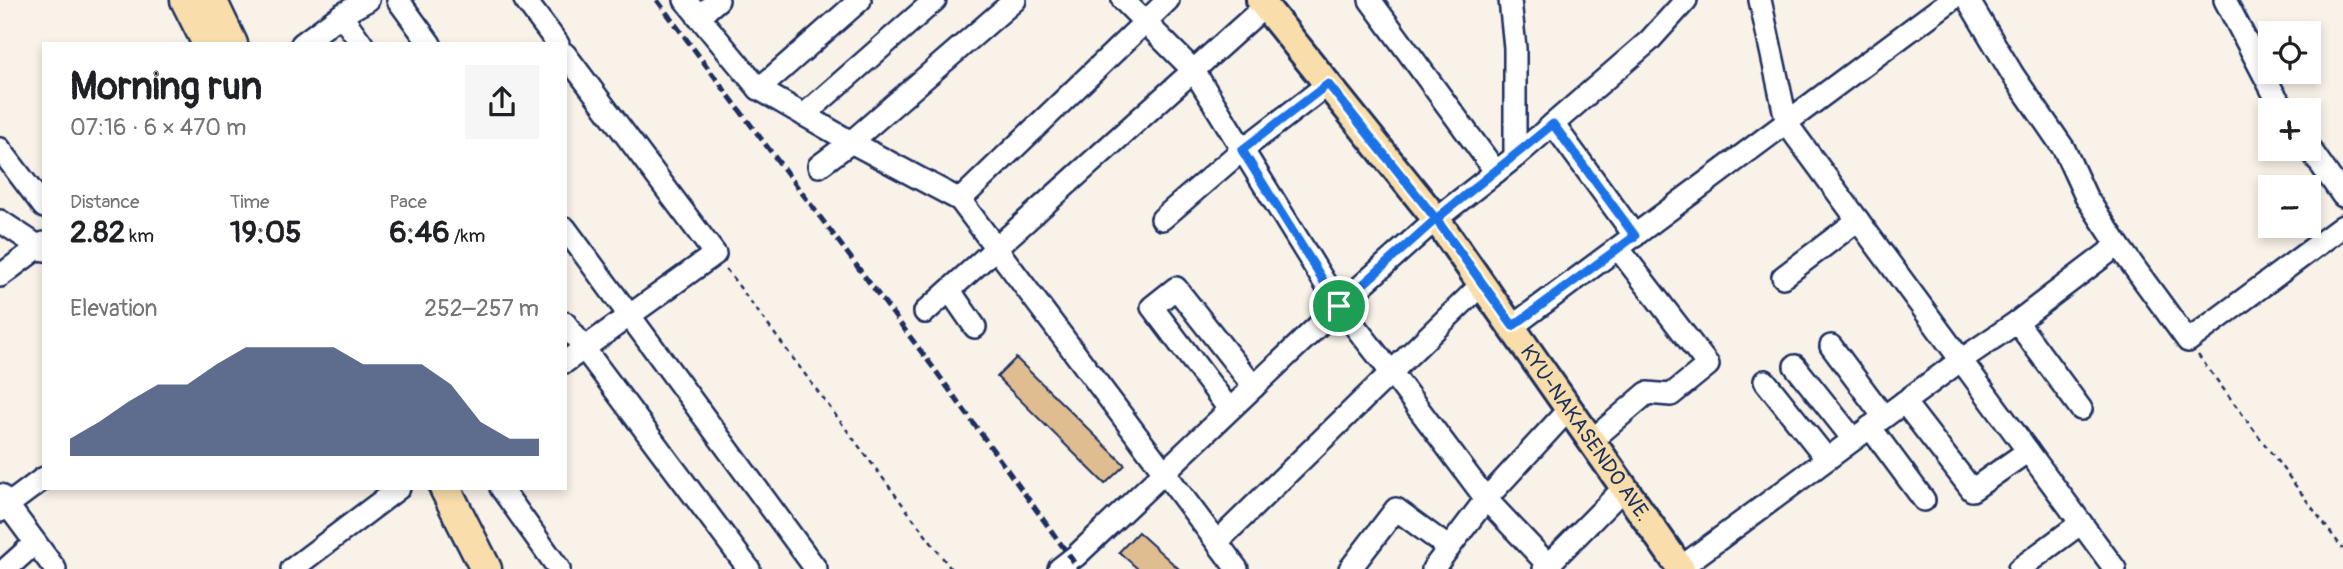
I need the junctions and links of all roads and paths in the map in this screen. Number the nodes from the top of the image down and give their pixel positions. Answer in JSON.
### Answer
{"nodes":[{"id":1,"x":186,"y":0,"type":"edge"},
{"id":2,"x":211,"y":0,"type":"edge"},
{"id":3,"x":368,"y":0,"type":"edge"},
{"id":4,"x":398,"y":0,"type":"edge"},
{"id":5,"x":525,"y":0,"type":"edge"},
{"id":6,"x":718,"y":0,"type":"edge"},
{"id":7,"x":860,"y":0,"type":"edge"},
{"id":8,"x":935,"y":0,"type":"edge"},
{"id":9,"x":1015,"y":0,"type":"edge"},
{"id":10,"x":1123,"y":0,"type":"edge"},
{"id":11,"x":1168,"y":0,"type":"edge"},
{"id":12,"x":1370,"y":0,"type":"edge"},
{"id":13,"x":1510,"y":0,"type":"edge"},
{"id":14,"x":1686,"y":0,"type":"edge"},
{"id":15,"x":1760,"y":0,"type":"edge"},
{"id":16,"x":1951,"y":0,"type":"edge"},
{"id":17,"x":1968,"y":0,"type":"edge"},
{"id":18,"x":2225,"y":0,"type":"edge"},
{"id":19,"x":1263,"y":3,"type":"edge"},
{"id":20,"x":692,"y":8,"type":"edge"},
{"id":21,"x":341,"y":15,"type":"junction"},
{"id":22,"x":1144,"y":21,"type":"junction"},
{"id":23,"x":207,"y":42,"type":"edge"},
{"id":24,"x":231,"y":42,"type":"edge"},
{"id":25,"x":305,"y":42,"type":"edge"},
{"id":26,"x":361,"y":42,"type":"edge"},
{"id":27,"x":429,"y":42,"type":"edge"},
{"id":28,"x":556,"y":42,"type":"edge"},
{"id":29,"x":567,"y":57,"type":"edge"},
{"id":30,"x":1194,"y":71,"type":"junction"},
{"id":31,"x":1328,"y":84,"type":"junction"},
{"id":32,"x":759,"y":89,"type":"junction"},
{"id":33,"x":2278,"y":98,"type":"edge"},
{"id":34,"x":804,"y":114,"type":"junction"},
{"id":35,"x":1553,"y":124,"type":"junction"},
{"id":36,"x":1787,"y":124,"type":"junction"},
{"id":37,"x":851,"y":142,"type":"junction"},
{"id":38,"x":0,"y":149,"type":"edge"},
{"id":39,"x":1242,"y":150,"type":"junction"},
{"id":40,"x":1516,"y":157,"type":"junction"},
{"id":41,"x":2318,"y":161,"type":"edge"},
{"id":42,"x":819,"y":166,"type":"dead end"},
{"id":43,"x":1496,"y":172,"type":"junction"},
{"id":44,"x":2343,"y":196,"type":"edge"},
{"id":45,"x":960,"y":200,"type":"junction"},
{"id":46,"x":42,"y":204,"type":"edge"},
{"id":47,"x":1162,"y":219,"type":"dead end"},
{"id":48,"x":1436,"y":219,"type":"junction"},
{"id":49,"x":1858,"y":220,"type":"junction"},
{"id":50,"x":0,"y":221,"type":"edge"},
{"id":51,"x":2343,"y":226,"type":"edge"},
{"id":52,"x":567,"y":231,"type":"edge"},
{"id":53,"x":1627,"y":242,"type":"junction"},
{"id":54,"x":2118,"y":245,"type":"junction"},
{"id":55,"x":42,"y":247,"type":"edge"},
{"id":56,"x":996,"y":248,"type":"junction"},
{"id":57,"x":715,"y":254,"type":"junction"},
{"id":58,"x":0,"y":275,"type":"edge"},
{"id":59,"x":1783,"y":277,"type":"dead end"},
{"id":60,"x":1482,"y":284,"type":"junction"},
{"id":61,"x":950,"y":291,"type":"junction"},
{"id":62,"x":1339,"y":306,"type":"junction"},
{"id":63,"x":925,"y":312,"type":"dead end"},
{"id":64,"x":630,"y":316,"type":"junction"},
{"id":65,"x":2017,"y":322,"type":"junction"},
{"id":66,"x":567,"y":326,"type":"edge"},
{"id":67,"x":1513,"y":326,"type":"junction"},
{"id":68,"x":975,"y":327,"type":"dead end"},
{"id":69,"x":2188,"y":341,"type":"junction"},
{"id":70,"x":1831,"y":346,"type":"dead end"},
{"id":71,"x":584,"y":349,"type":"junction"},
{"id":72,"x":1961,"y":359,"type":"junction"},
{"id":73,"x":567,"y":361,"type":"edge"},
{"id":74,"x":1795,"y":366,"type":"dead end"},
{"id":75,"x":1391,"y":372,"type":"junction"},
{"id":76,"x":1765,"y":381,"type":"dead end"},
{"id":77,"x":1254,"y":387,"type":"junction"},
{"id":78,"x":1904,"y":402,"type":"junction"},
{"id":79,"x":1229,"y":409,"type":"junction"},
{"id":80,"x":2081,"y":409,"type":"dead end"},
{"id":81,"x":1568,"y":410,"type":"junction"},
{"id":82,"x":1869,"y":427,"type":"junction"},
{"id":83,"x":1591,"y":441,"type":"junction"},
{"id":84,"x":2028,"y":451,"type":"junction"},
{"id":85,"x":1827,"y":459,"type":"junction"},
{"id":86,"x":1163,"y":473,"type":"junction"},
{"id":87,"x":42,"y":479,"type":"edge"},
{"id":88,"x":1624,"y":488,"type":"junction"},
{"id":89,"x":394,"y":490,"type":"edge"},
{"id":90,"x":427,"y":490,"type":"edge"},
{"id":91,"x":446,"y":490,"type":"edge"},
{"id":92,"x":502,"y":490,"type":"edge"},
{"id":93,"x":1486,"y":499,"type":"junction"},
{"id":94,"x":1924,"y":500,"type":"dead end"},
{"id":95,"x":2,"y":504,"type":"edge"},
{"id":96,"x":2081,"y":523,"type":"junction"},
{"id":97,"x":1217,"y":541,"type":"junction"},
{"id":98,"x":35,"y":543,"type":"junction"},
{"id":99,"x":1449,"y":548,"type":"junction"},
{"id":100,"x":2343,"y":549,"type":"edge"},
{"id":101,"x":301,"y":566,"type":"edge"},
{"id":102,"x":1548,"y":568,"type":"edge"},
{"id":103,"x":1680,"y":568,"type":"edge"},
{"id":104,"x":6,"y":569,"type":"edge"},
{"id":105,"x":55,"y":569,"type":"edge"},
{"id":106,"x":466,"y":569,"type":"edge"},
{"id":107,"x":486,"y":569,"type":"edge"},
{"id":108,"x":496,"y":569,"type":"edge"},
{"id":109,"x":505,"y":569,"type":"edge"},
{"id":110,"x":559,"y":569,"type":"edge"},
{"id":111,"x":749,"y":569,"type":"edge"},
{"id":112,"x":816,"y":569,"type":"edge"},
{"id":113,"x":951,"y":569,"type":"edge"},
{"id":114,"x":1059,"y":569,"type":"edge"},
{"id":115,"x":1237,"y":569,"type":"edge"},
{"id":116,"x":1350,"y":569,"type":"edge"},
{"id":117,"x":1433,"y":569,"type":"edge"},
{"id":118,"x":2019,"y":569,"type":"edge"},
{"id":119,"x":2115,"y":569,"type":"edge"}],
"edges":[{"from":1,"to":23,"type":"highway"},
{"from":2,"to":24,"type":"highway"},
{"from":3,"to":21,"type":"street"},
{"from":4,"to":27,"type":"street"},
{"from":5,"to":28,"type":"street"},
{"from":6,"to":20,"type":"street"},
{"from":7,"to":32,"type":"street"},
{"from":8,"to":34,"type":"street"},
{"from":9,"to":37,"type":"street"},
{"from":10,"to":22,"type":"street"},
{"from":11,"to":22,"type":"street"},
{"from":12,"to":43,"type":"street"},
{"from":13,"to":40,"type":"street"},
{"from":14,"to":35,"type":"street"},
{"from":15,"to":36,"type":"street"},
{"from":16,"to":36,"type":"street"},
{"from":17,"to":54,"type":"street"},
{"from":18,"to":33,"type":"street"},
{"from":19,"to":30,"type":"street"},
{"from":19,"to":31,"type":"main road","name":"KYU-NAKASENDO AVE."},
{"from":20,"to":32,"type":"street"},
{"from":21,"to":25,"type":"street"},
{"from":21,"to":26,"type":"street"},
{"from":22,"to":30,"type":"street"},
{"from":22,"to":45,"type":"street"},
{"from":29,"to":57,"type":"street"},
{"from":30,"to":39,"type":"street"},
{"from":30,"to":56,"type":"street"},
{"from":31,"to":39,"type":"street"},
{"from":31,"to":48,"type":"main road","name":"KYU-NAKASENDO AVE."},
{"from":32,"to":34,"type":"street"},
{"from":34,"to":37,"type":"street"},
{"from":35,"to":40,"type":"street"},
{"from":35,"to":53,"type":"street"},
{"from":36,"to":49,"type":"street"},
{"from":36,"to":53,"type":"street"},
{"from":37,"to":42,"type":"street"},
{"from":37,"to":45,"type":"street"},
{"from":38,"to":46,"type":"street"},
{"from":39,"to":47,"type":"street"},
{"from":39,"to":62,"type":"street"},
{"from":40,"to":43,"type":"street"},
{"from":41,"to":44,"type":"street"},
{"from":43,"to":48,"type":"street"},
{"from":45,"to":56,"type":"street"},
{"from":48,"to":60,"type":"main road","name":"KYU-NAKASENDO AVE."},
{"from":48,"to":62,"type":"street"},
{"from":49,"to":59,"type":"street"},
{"from":49,"to":72,"type":"street"},
{"from":50,"to":55,"type":"street"},
{"from":51,"to":69,"type":"street"},
{"from":52,"to":64,"type":"street"},
{"from":53,"to":67,"type":"street"},
{"from":53,"to":83,"type":"street"},
{"from":54,"to":65,"type":"street"},
{"from":54,"to":69,"type":"street"},
{"from":55,"to":58,"type":"street"},
{"from":56,"to":61,"type":"street"},
{"from":56,"to":86,"type":"street"},
{"from":57,"to":64,"type":"street"},
{"from":57,"to":113,"type":"path"},
{"from":60,"to":67,"type":"main road","name":"KYU-NAKASENDO AVE."},
{"from":60,"to":75,"type":"street"},
{"from":61,"to":63,"type":"street"},
{"from":61,"to":68,"type":"street"},
{"from":62,"to":75,"type":"street"},
{"from":62,"to":77,"type":"street"},
{"from":64,"to":71,"type":"street"},
{"from":64,"to":112,"type":"street"},
{"from":65,"to":72,"type":"street"},
{"from":65,"to":80,"type":"street"},
{"from":66,"to":71,"type":"street"},
{"from":67,"to":81,"type":"main road","name":"KYU-NAKASENDO AVE."},
{"from":69,"to":100,"type":"path"},
{"from":70,"to":82,"type":"street"},
{"from":71,"to":73,"type":"street"},
{"from":71,"to":111,"type":"street"},
{"from":72,"to":78,"type":"street"},
{"from":72,"to":84,"type":"street"},
{"from":74,"to":82,"type":"street"},
{"from":75,"to":93,"type":"street"},
{"from":75,"to":97,"type":"street"},
{"from":76,"to":85,"type":"street"},
{"from":77,"to":79,"type":"street"},
{"from":77,"to":79,"type":"street"},
{"from":78,"to":82,"type":"street"},
{"from":78,"to":84,"type":"street"},
{"from":79,"to":86,"type":"street"},
{"from":81,"to":83,"type":"main road","name":"KYU-NAKASENDO AVE."},
{"from":81,"to":93,"type":"street"},
{"from":82,"to":85,"type":"street"},
{"from":82,"to":94,"type":"street"},
{"from":83,"to":88,"type":"main road","name":"KYU-NAKASENDO AVE."},
{"from":84,"to":96,"type":"street"},
{"from":85,"to":103,"type":"street"},
{"from":86,"to":97,"type":"street"},
{"from":86,"to":114,"type":"street"},
{"from":87,"to":95,"type":"street"},
{"from":88,"to":102,"type":"street"},
{"from":88,"to":103,"type":"main road","name":"KYU-NAKASENDO AVE."},
{"from":89,"to":101,"type":"street"},
{"from":90,"to":106,"type":"highway"},
{"from":91,"to":107,"type":"highway"},
{"from":92,"to":110,"type":"street"},
{"from":93,"to":99,"type":"street"},
{"from":93,"to":102,"type":"street"},
{"from":95,"to":98,"type":"street"},
{"from":96,"to":118,"type":"street"},
{"from":96,"to":119,"type":"street"},
{"from":97,"to":115,"type":"street"},
{"from":98,"to":104,"type":"street"},
{"from":98,"to":105,"type":"street"},
{"from":99,"to":116,"type":"street"},
{"from":99,"to":117,"type":"street"},
{"from":108,"to":109,"type":"street"}]}
